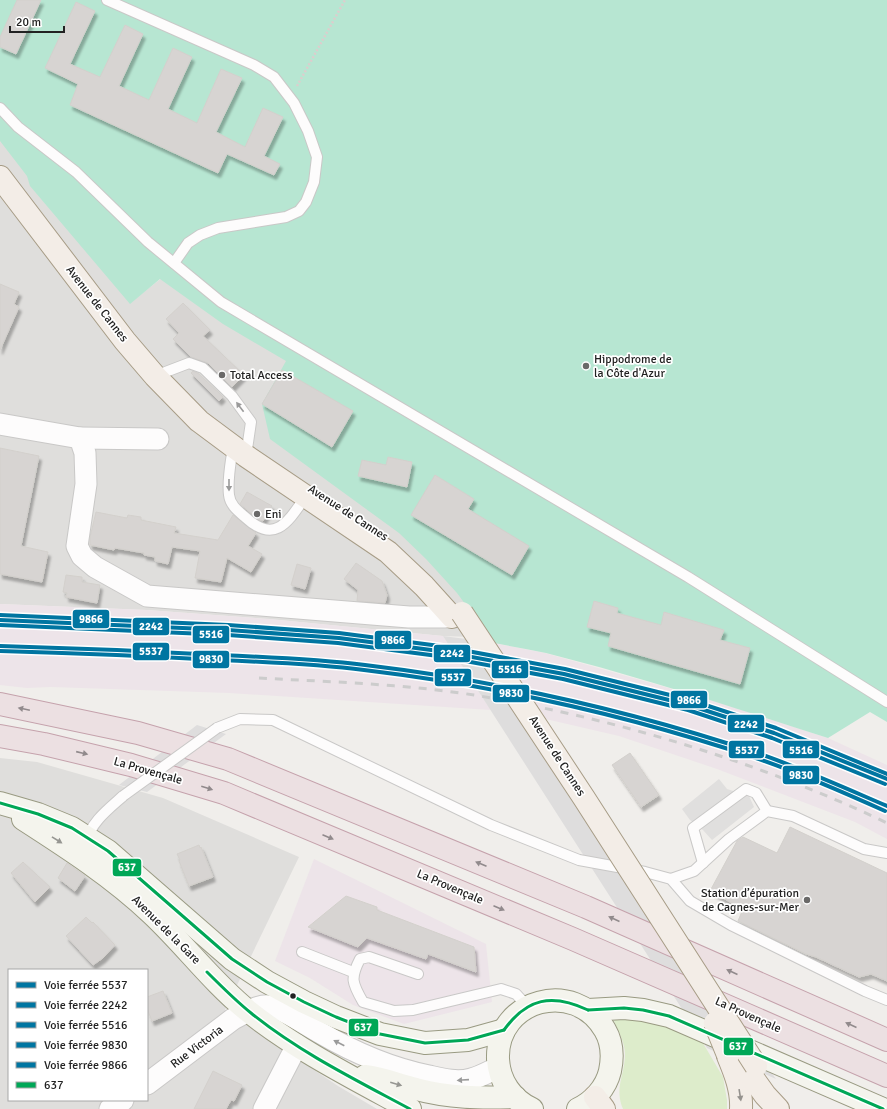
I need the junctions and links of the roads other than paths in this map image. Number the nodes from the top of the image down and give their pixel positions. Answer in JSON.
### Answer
{"nodes":[{"id":1,"x":107,"y":0,"type":"edge"},
{"id":2,"x":0,"y":108,"type":"edge"},
{"id":3,"x":1,"y":181,"type":"edge"},
{"id":4,"x":174,"y":264,"type":"junction"},
{"id":5,"x":155,"y":376,"type":"junction"},
{"id":6,"x":0,"y":424,"type":"edge"},
{"id":7,"x":80,"y":438,"type":"junction"},
{"id":8,"x":158,"y":439,"type":"dead end"},
{"id":9,"x":246,"y":456,"type":"junction"},
{"id":10,"x":306,"y":496,"type":"junction"},
{"id":11,"x":457,"y":615,"type":"junction"},
{"id":12,"x":887,"y":702,"type":"edge"},
{"id":13,"x":0,"y":704,"type":"edge"},
{"id":14,"x":0,"y":736,"type":"edge"},
{"id":15,"x":0,"y":804,"type":"edge"},
{"id":16,"x":767,"y":811,"type":"junction"},
{"id":17,"x":87,"y":838,"type":"junction"},
{"id":18,"x":887,"y":853,"type":"edge"},
{"id":19,"x":703,"y":863,"type":"junction"},
{"id":20,"x":671,"y":879,"type":"junction"},
{"id":21,"x":123,"y":888,"type":"junction"},
{"id":22,"x":302,"y":952,"type":"dead end"},
{"id":23,"x":353,"y":972,"type":"junction"},
{"id":24,"x":418,"y":974,"type":"dead end"},
{"id":25,"x":887,"y":1000,"type":"edge"},
{"id":26,"x":528,"y":1007,"type":"junction"},
{"id":27,"x":588,"y":1010,"type":"junction"},
{"id":28,"x":248,"y":1011,"type":"junction"},
{"id":29,"x":504,"y":1030,"type":"junction"},
{"id":30,"x":887,"y":1040,"type":"edge"},
{"id":31,"x":297,"y":1045,"type":"junction"},
{"id":32,"x":741,"y":1060,"type":"junction"},
{"id":33,"x":499,"y":1067,"type":"junction"},
{"id":34,"x":344,"y":1073,"type":"junction"},
{"id":35,"x":887,"y":1076,"type":"edge"},
{"id":36,"x":148,"y":1083,"type":"edge"},
{"id":37,"x":122,"y":1101,"type":"edge"},
{"id":38,"x":523,"y":1103,"type":"edge"},
{"id":39,"x":592,"y":1105,"type":"edge"},
{"id":40,"x":397,"y":1106,"type":"edge"},
{"id":41,"x":110,"y":1109,"type":"edge"},
{"id":42,"x":264,"y":1109,"type":"edge"},
{"id":43,"x":741,"y":1109,"type":"edge"},
{"id":44,"x":778,"y":1109,"type":"edge"},
{"id":45,"x":791,"y":1109,"type":"edge"},
{"id":46,"x":883,"y":1109,"type":"edge"}],
"edges":[{"from":1,"to":4,"type":"lane"},
{"from":2,"to":4,"type":"lane"},
{"from":3,"to":5,"type":"main road","name":"Avenue de Cannes"},
{"from":4,"to":12,"type":"lane"},
{"from":5,"to":9,"type":"main road","name":"Avenue de Cannes"},
{"from":9,"to":5,"type":"lane","one_way":true},
{"from":6,"to":7,"type":"street"},
{"from":7,"to":8,"type":"street"},
{"from":7,"to":11,"type":"street"},
{"from":9,"to":10,"type":"main road","name":"Avenue de Cannes"},
{"from":9,"to":10,"type":"lane","one_way":true},
{"from":9,"to":11,"type":"main road","name":"Avenue de Cannes"},
{"from":10,"to":11,"type":"main road","name":"Avenue de Cannes"},
{"from":11,"to":32,"type":"main road","name":"Avenue de Cannes","bridge":true},
{"from":11,"to":32,"type":"main road","name":"Avenue de Cannes","bridge":true},
{"from":30,"to":13,"type":"highway","one_way":true},
{"from":14,"to":35,"type":"highway","name":"La Provençale","one_way":true},
{"from":15,"to":17,"type":"main road","name":"Avenue de la Gare"},
{"from":15,"to":21,"type":"main road","name":"Avenue de la Gare","one_way":true},
{"from":16,"to":18,"type":"lane"},
{"from":16,"to":19,"type":"lane"},
{"from":16,"to":19,"type":"lane"},
{"from":17,"to":20,"type":"lane","bridge":true},
{"from":17,"to":21,"type":"lane"},
{"from":17,"to":29,"type":"main road","name":"Avenue de la Gare"},
{"from":19,"to":20,"type":"lane"},
{"from":20,"to":25,"type":"lane"},
{"from":21,"to":28,"type":"main road","name":"Avenue de la Gare"},
{"from":22,"to":23,"type":"lane"},
{"from":23,"to":24,"type":"lane"},
{"from":23,"to":26,"type":"lane"},
{"from":26,"to":27,"type":"main road"},
{"from":26,"to":29,"type":"main road"},
{"from":27,"to":39,"type":"main road"},
{"from":27,"to":46,"type":"main road"},
{"from":28,"to":31,"type":"main road","name":"Avenue de la Gare"},
{"from":33,"to":28,"type":"street","name":"Rue Victoria","one_way":true},
{"from":28,"to":36,"type":"street","name":"Rue Victoria"},
{"from":29,"to":33,"type":"main road"},
{"from":31,"to":34,"type":"main road","name":"Avenue de la Gare"},
{"from":31,"to":42,"type":"street"},
{"from":32,"to":43,"type":"main road","one_way":true},
{"from":32,"to":44,"type":"main road","name":"Avenue de Cannes"},
{"from":32,"to":45,"type":"main road","name":"Avenue de Cannes"},
{"from":33,"to":38,"type":"main road"},
{"from":34,"to":38,"type":"main road","one_way":true},
{"from":34,"to":40,"type":"main road","name":"Avenue de la Gare"},
{"from":37,"to":41,"type":"street"}]}
